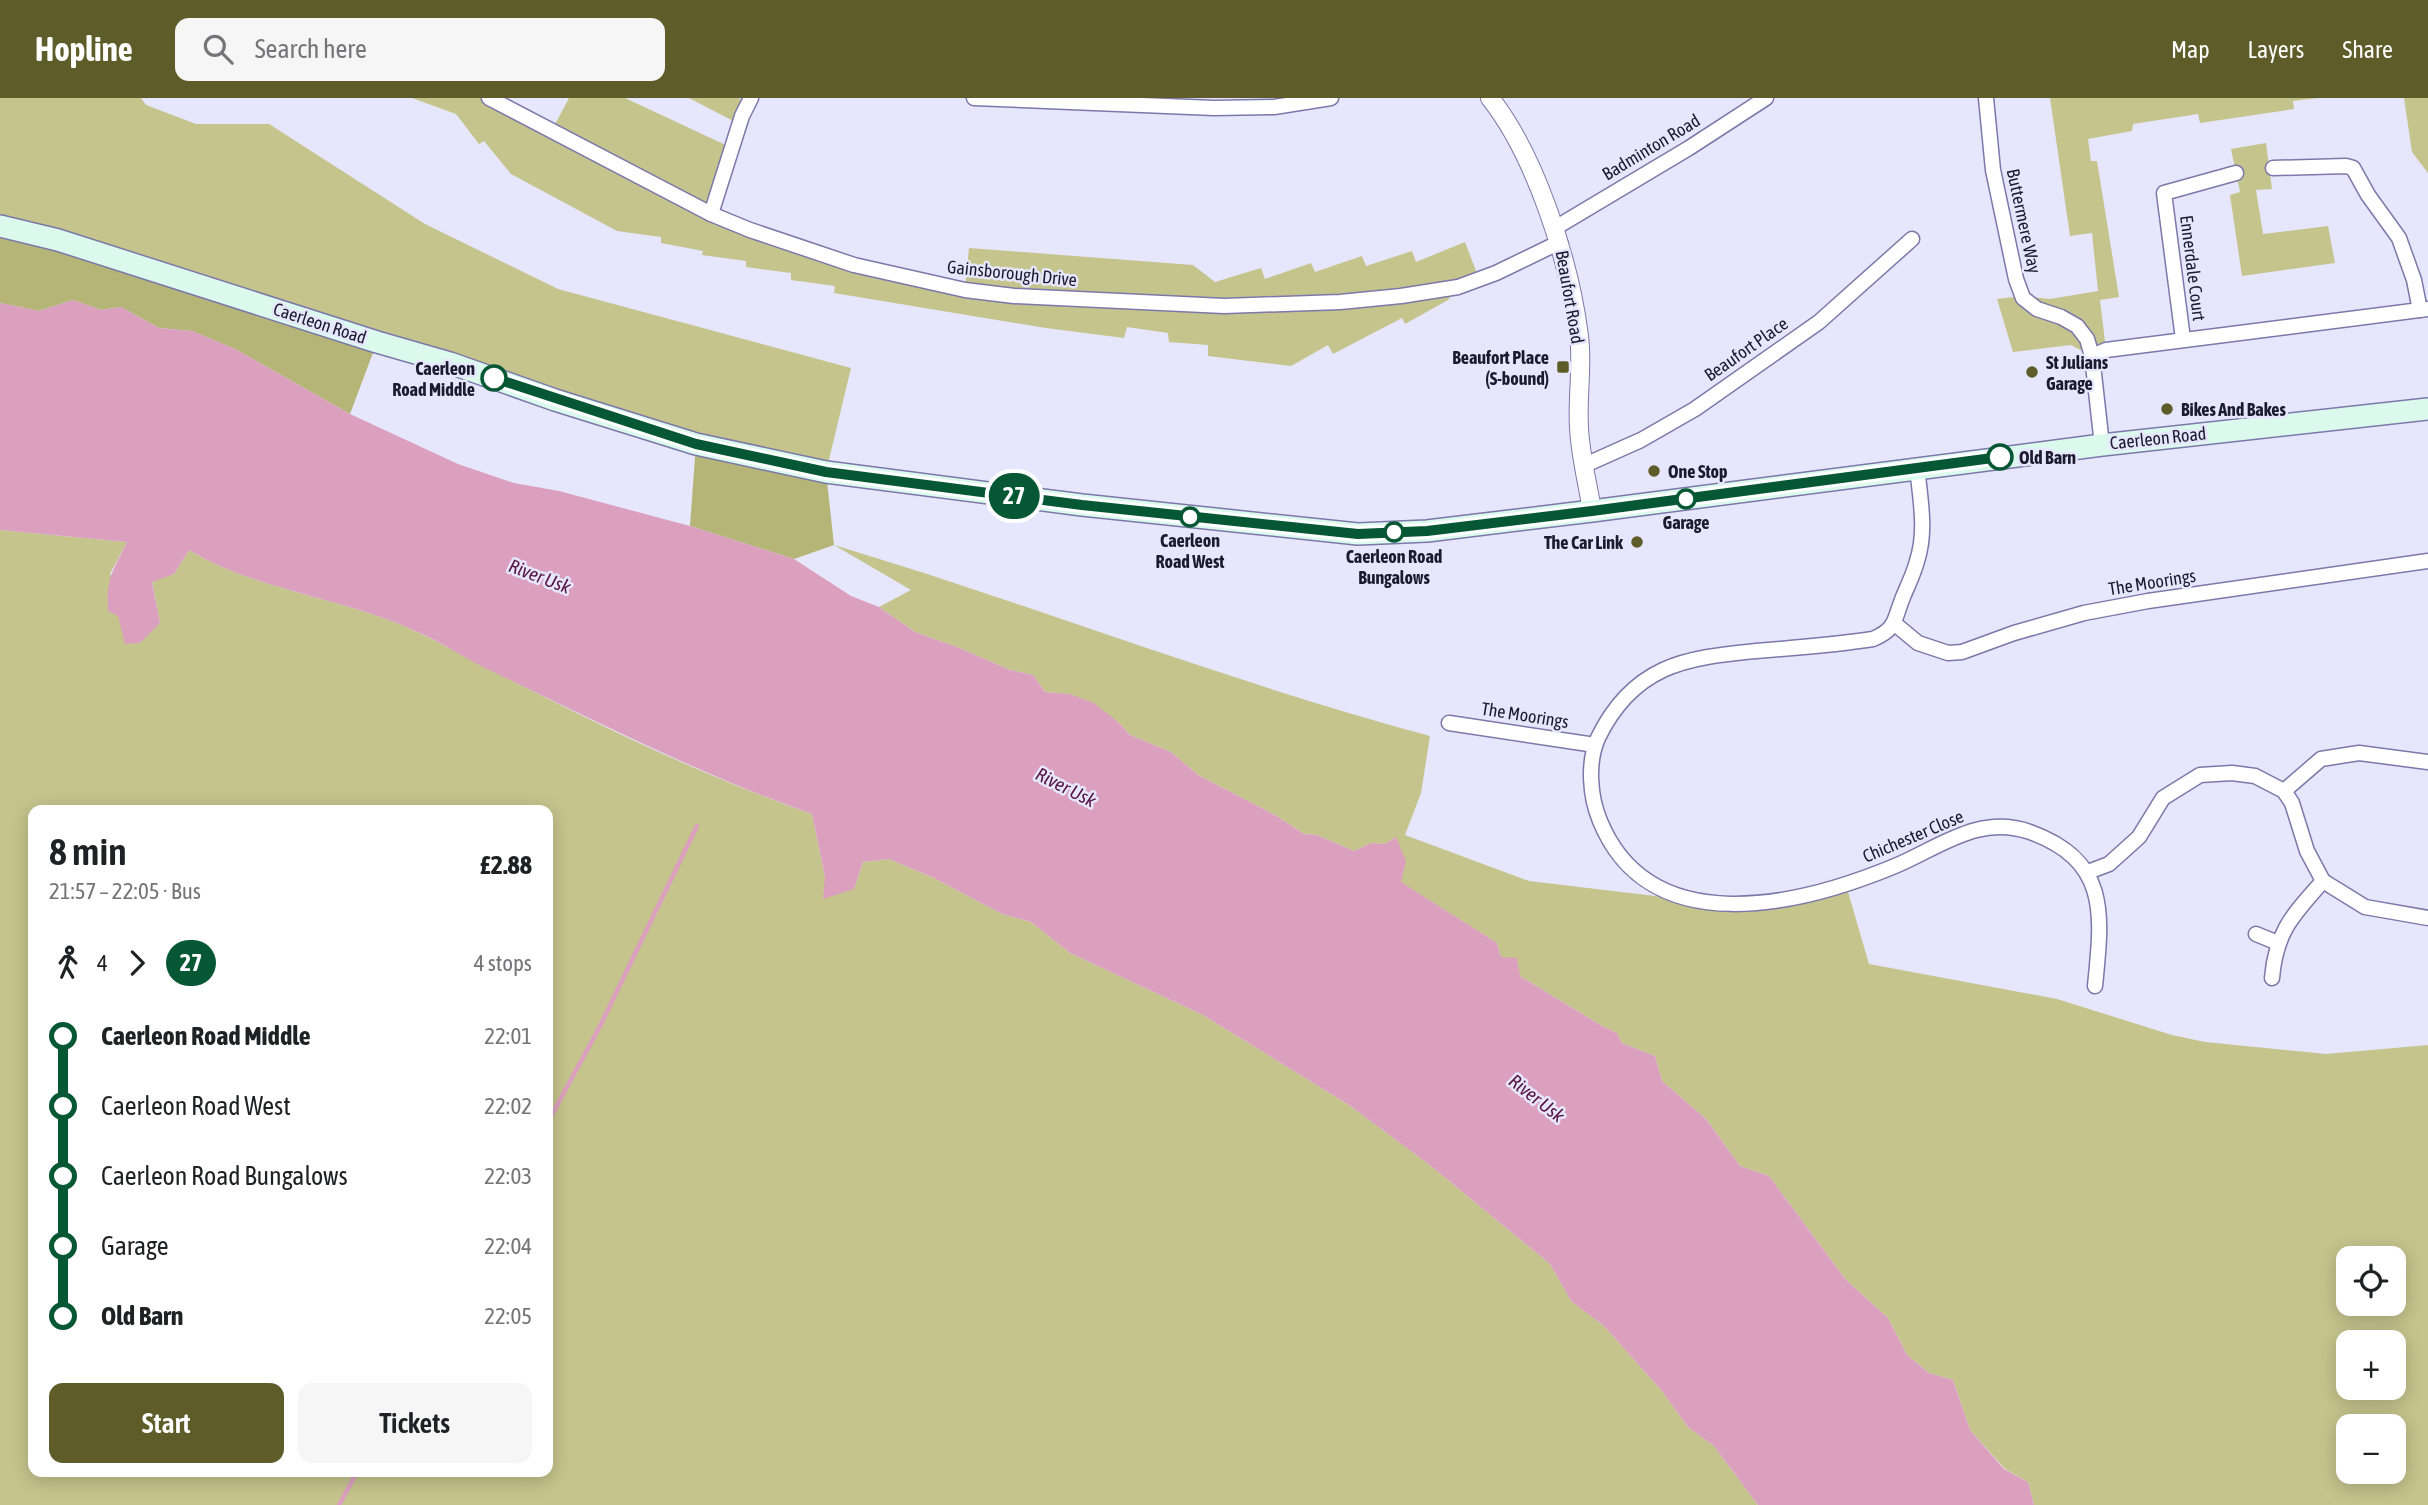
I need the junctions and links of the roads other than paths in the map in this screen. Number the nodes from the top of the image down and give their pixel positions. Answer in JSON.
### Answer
{"nodes":[{"id":1,"x":490,"y":98,"type":"edge"},
{"id":2,"x":751,"y":98,"type":"edge"},
{"id":3,"x":974,"y":98,"type":"edge"},
{"id":4,"x":1331,"y":98,"type":"edge"},
{"id":5,"x":1490,"y":98,"type":"edge"},
{"id":6,"x":1766,"y":98,"type":"edge"},
{"id":7,"x":1986,"y":98,"type":"edge"},
{"id":8,"x":1090,"y":101,"type":"edge"},
{"id":9,"x":2273,"y":169,"type":"dead end"},
{"id":10,"x":2236,"y":173,"type":"dead end"},
{"id":11,"x":710,"y":214,"type":"junction"},
{"id":12,"x":0,"y":226,"type":"edge"},
{"id":13,"x":1557,"y":235,"type":"junction"},
{"id":14,"x":1912,"y":239,"type":"dead end"},
{"id":15,"x":2424,"y":310,"type":"edge"},
{"id":16,"x":2183,"y":339,"type":"junction"},
{"id":17,"x":2092,"y":356,"type":"junction"},
{"id":18,"x":2428,"y":409,"type":"edge"},
{"id":19,"x":2102,"y":444,"type":"junction"},
{"id":20,"x":1585,"y":465,"type":"junction"},
{"id":21,"x":1917,"y":467,"type":"junction"},
{"id":22,"x":1592,"y":511,"type":"junction"},
{"id":23,"x":2428,"y":561,"type":"edge"},
{"id":24,"x":1895,"y":624,"type":"junction"},
{"id":25,"x":1449,"y":723,"type":"dead end"},
{"id":26,"x":1595,"y":745,"type":"junction"},
{"id":27,"x":2428,"y":762,"type":"edge"},
{"id":28,"x":2284,"y":791,"type":"junction"},
{"id":29,"x":2088,"y":872,"type":"junction"},
{"id":30,"x":2323,"y":881,"type":"junction"},
{"id":31,"x":2428,"y":918,"type":"edge"},
{"id":32,"x":2256,"y":934,"type":"dead end"},
{"id":33,"x":2278,"y":943,"type":"junction"},
{"id":34,"x":2272,"y":978,"type":"dead end"},
{"id":35,"x":2095,"y":986,"type":"dead end"}],
"edges":[{"from":1,"to":11,"type":"street","name":"Gainsborough Drive"},
{"from":2,"to":11,"type":"street"},
{"from":3,"to":8,"type":"street"},
{"from":4,"to":8,"type":"street"},
{"from":5,"to":13,"type":"street","name":"Beaufort Road"},
{"from":6,"to":13,"type":"street","name":"Badminton Road"},
{"from":7,"to":17,"type":"street","name":"Buttermere Way"},
{"from":9,"to":15,"type":"street"},
{"from":10,"to":16,"type":"street","name":"Ennerdale Court"},
{"from":11,"to":13,"type":"street","name":"Gainsborough Drive"},
{"from":12,"to":22,"type":"main road","name":"Caerleon Road"},
{"from":13,"to":20,"type":"street","name":"Beaufort Road"},
{"from":14,"to":20,"type":"street","name":"Beaufort Place"},
{"from":15,"to":16,"type":"street"},
{"from":16,"to":17,"type":"street"},
{"from":17,"to":19,"type":"street"},
{"from":18,"to":19,"type":"main road","name":"Caerleon Road"},
{"from":19,"to":21,"type":"main road","name":"Caerleon Road"},
{"from":20,"to":22,"type":"street","name":"Beaufort Road"},
{"from":21,"to":22,"type":"main road","name":"Caerleon Road"},
{"from":21,"to":24,"type":"street"},
{"from":23,"to":24,"type":"street","name":"The Moorings"},
{"from":24,"to":26,"type":"street"},
{"from":25,"to":26,"type":"street","name":"The Moorings"},
{"from":26,"to":29,"type":"street","name":"Chichester Close"},
{"from":27,"to":28,"type":"street"},
{"from":28,"to":29,"type":"street"},
{"from":28,"to":30,"type":"street"},
{"from":29,"to":35,"type":"street"},
{"from":30,"to":31,"type":"street"},
{"from":30,"to":33,"type":"street"},
{"from":32,"to":33,"type":"street"},
{"from":33,"to":34,"type":"street"}]}
